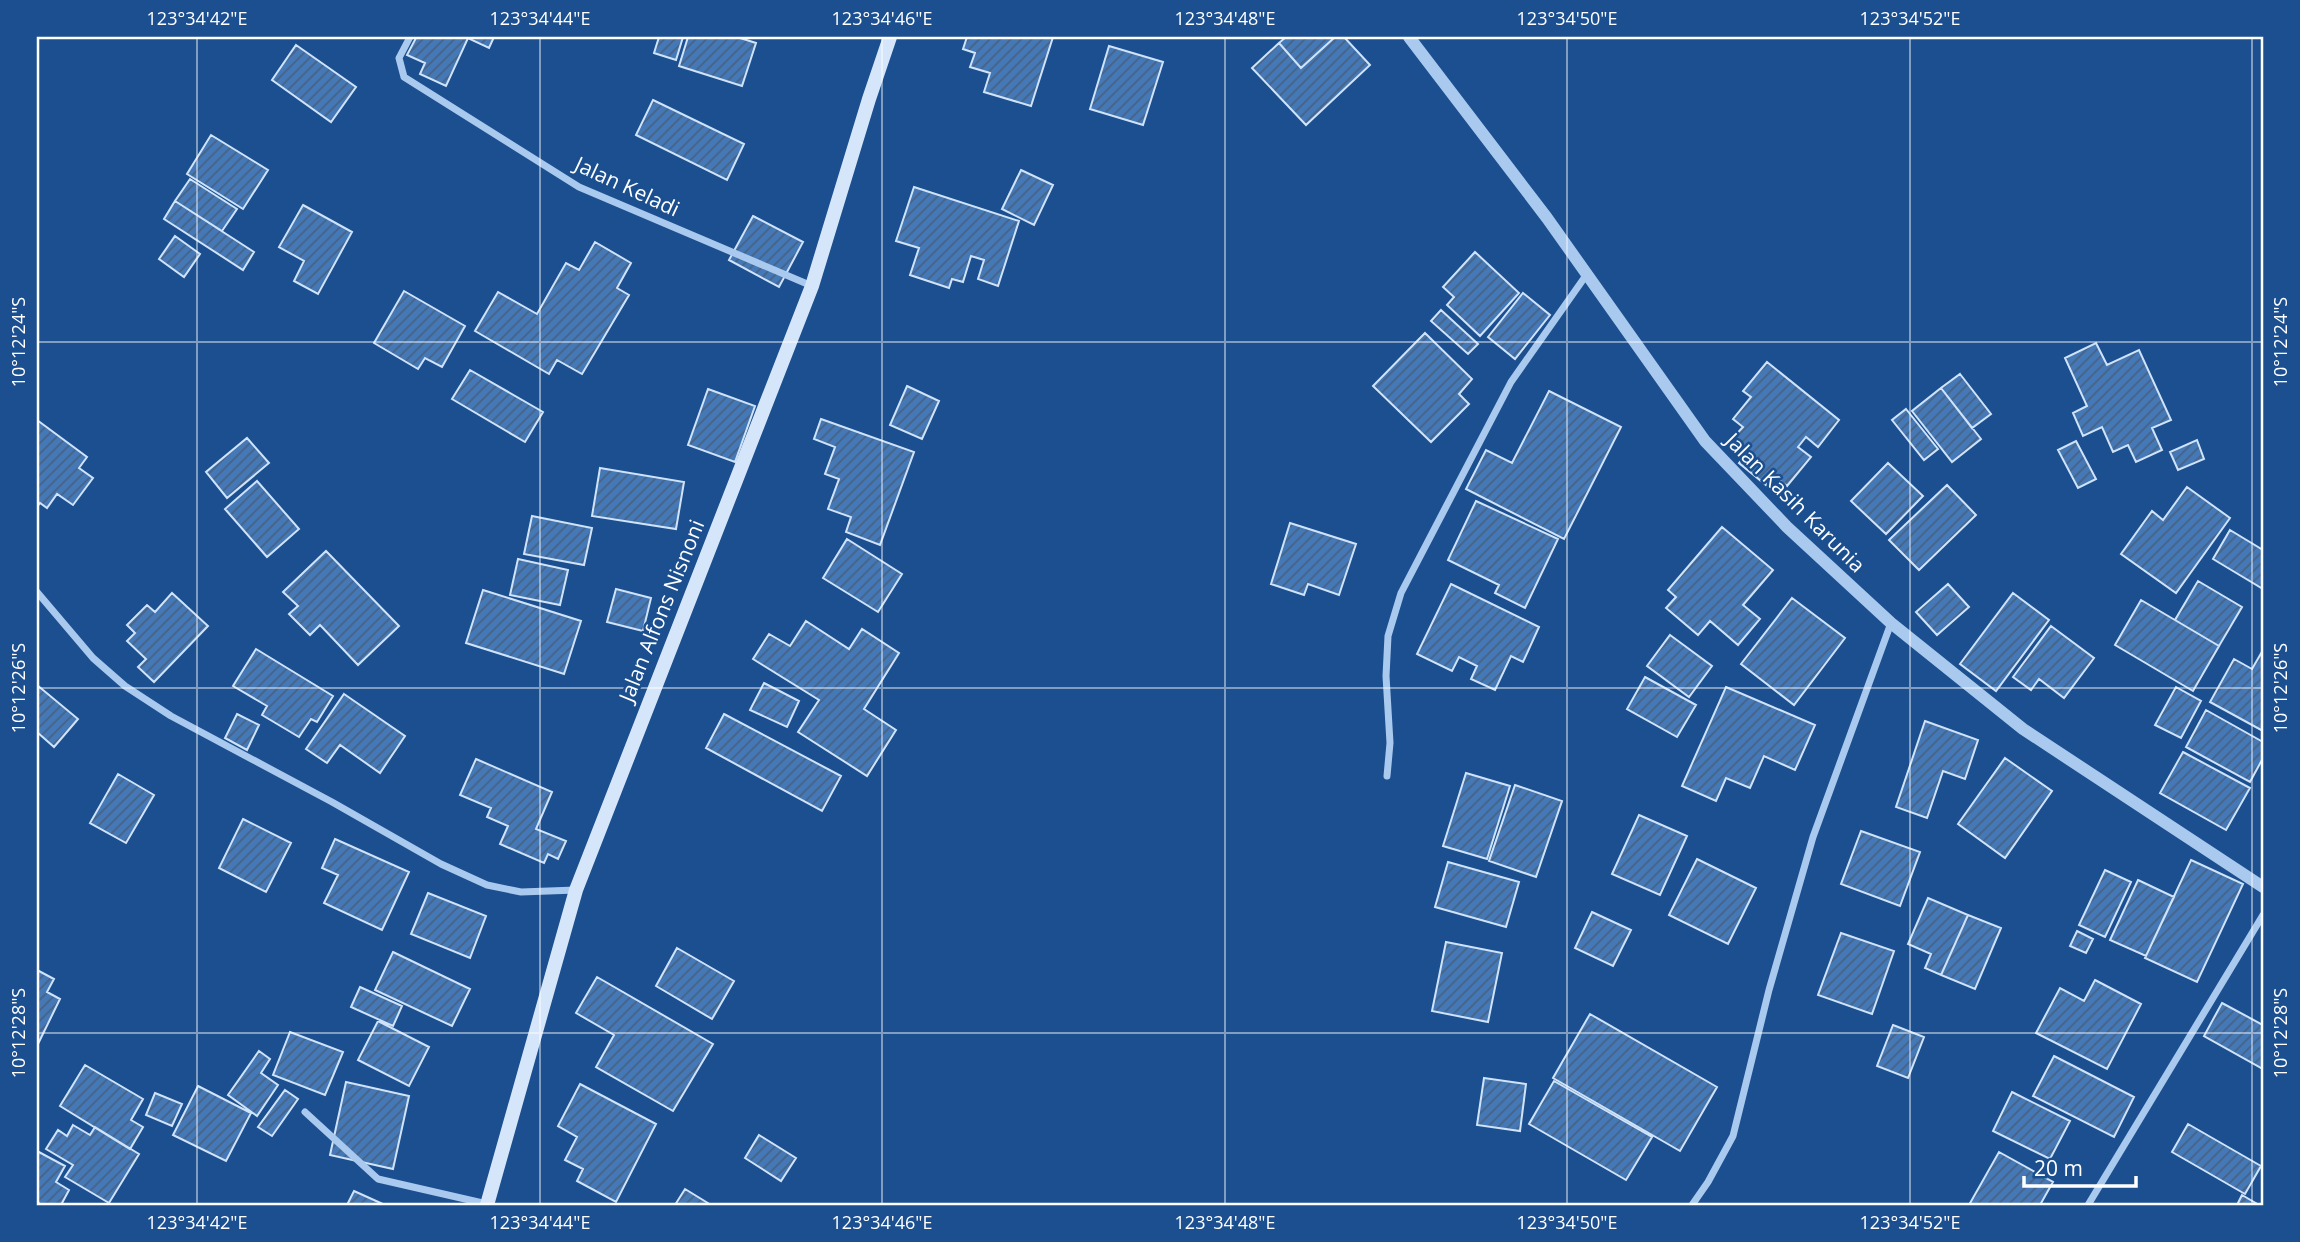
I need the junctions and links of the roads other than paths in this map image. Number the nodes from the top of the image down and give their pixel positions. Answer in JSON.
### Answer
{"nodes":[{"id":1,"x":410,"y":37,"type":"edge"},
{"id":2,"x":890,"y":37,"type":"edge"},
{"id":3,"x":1409,"y":37,"type":"edge"},
{"id":4,"x":1587,"y":274,"type":"junction"},
{"id":5,"x":812,"y":286,"type":"junction"},
{"id":6,"x":37,"y":592,"type":"edge"},
{"id":7,"x":1891,"y":623,"type":"junction"},
{"id":8,"x":1387,"y":776,"type":"dead end"},
{"id":9,"x":2263,"y":887,"type":"edge"},
{"id":10,"x":576,"y":890,"type":"junction"},
{"id":11,"x":2263,"y":915,"type":"edge"},
{"id":12,"x":305,"y":1112,"type":"dead end"},
{"id":13,"x":487,"y":1205,"type":"edge"},
{"id":14,"x":1692,"y":1205,"type":"edge"},
{"id":15,"x":2088,"y":1205,"type":"edge"}],
"edges":[{"from":1,"to":5,"type":"street","name":"Jalan Keladi"},
{"from":2,"to":5,"type":"main road","name":"Jalan Alfons Nisnoni"},
{"from":3,"to":4,"type":"street","name":"Jalan Kasih Karunia"},
{"from":4,"to":7,"type":"street","name":"Jalan Kasih Karunia"},
{"from":4,"to":8,"type":"street"},
{"from":5,"to":10,"type":"main road","name":"Jalan Alfons Nisnoni"},
{"from":6,"to":10,"type":"street"},
{"from":7,"to":9,"type":"street","name":"Jalan Kasih Karunia"},
{"from":7,"to":14,"type":"street"},
{"from":10,"to":13,"type":"main road","name":"Jalan Alfons Nisnoni"},
{"from":11,"to":15,"type":"street"},
{"from":12,"to":13,"type":"street"}]}
